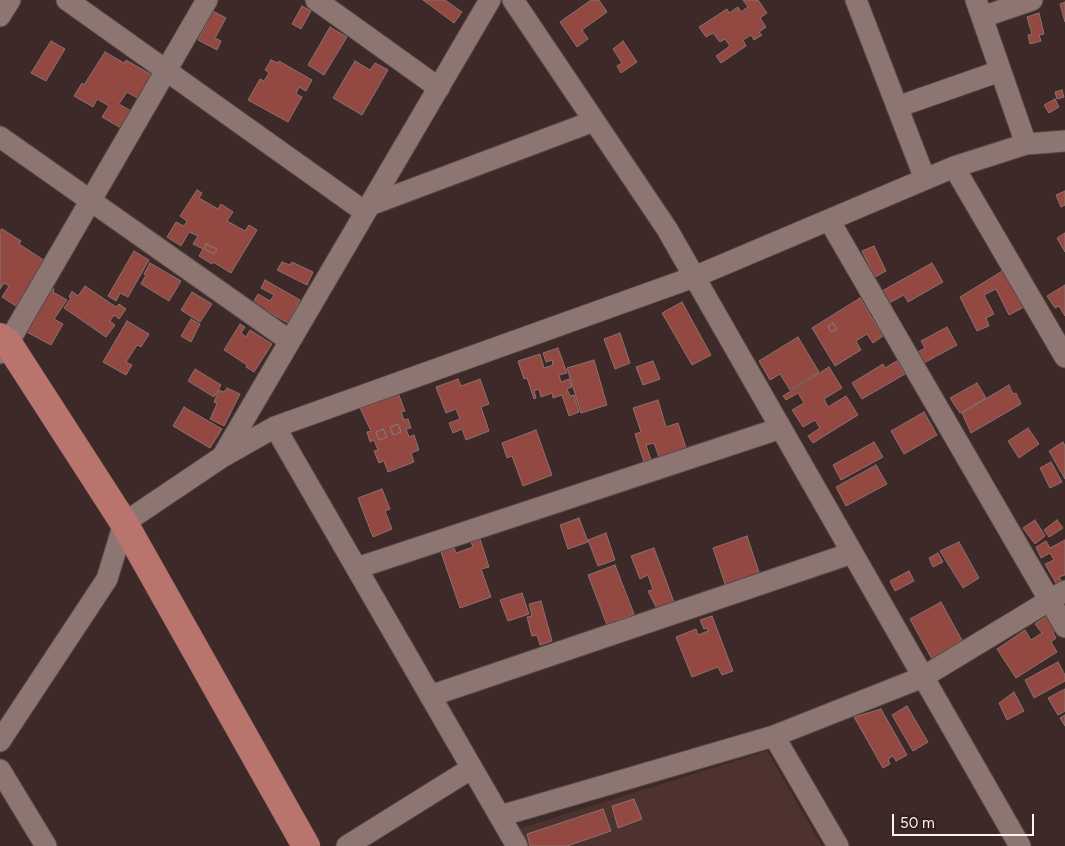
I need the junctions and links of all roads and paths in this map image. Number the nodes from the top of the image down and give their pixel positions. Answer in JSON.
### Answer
{"nodes":[{"id":1,"x":10,"y":0,"type":"edge"},
{"id":2,"x":67,"y":0,"type":"edge"},
{"id":3,"x":207,"y":0,"type":"edge"},
{"id":4,"x":316,"y":0,"type":"edge"},
{"id":5,"x":490,"y":0,"type":"edge"},
{"id":6,"x":513,"y":0,"type":"edge"},
{"id":7,"x":1032,"y":0,"type":"edge"},
{"id":8,"x":860,"y":1,"type":"edge"},
{"id":9,"x":979,"y":8,"type":"edge"},
{"id":10,"x":0,"y":16,"type":"edge"},
{"id":11,"x":166,"y":70,"type":"junction"},
{"id":12,"x":1000,"y":71,"type":"junction"},
{"id":13,"x":439,"y":88,"type":"junction"},
{"id":14,"x":897,"y":107,"type":"junction"},
{"id":15,"x":594,"y":121,"type":"junction"},
{"id":16,"x":0,"y":137,"type":"edge"},
{"id":17,"x":1065,"y":141,"type":"edge"},
{"id":18,"x":1026,"y":144,"type":"junction"},
{"id":19,"x":954,"y":167,"type":"junction"},
{"id":20,"x":925,"y":179,"type":"junction"},
{"id":21,"x":90,"y":200,"type":"junction"},
{"id":22,"x":368,"y":208,"type":"junction"},
{"id":23,"x":829,"y":220,"type":"junction"},
{"id":24,"x":694,"y":277,"type":"junction"},
{"id":25,"x":290,"y":341,"type":"junction"},
{"id":26,"x":3,"y":344,"type":"edge"},
{"id":27,"x":1065,"y":357,"type":"edge"},
{"id":28,"x":275,"y":427,"type":"junction"},
{"id":29,"x":781,"y":428,"type":"junction"},
{"id":30,"x":222,"y":457,"type":"junction"},
{"id":31,"x":124,"y":523,"type":"junction"},
{"id":32,"x":852,"y":553,"type":"junction"},
{"id":33,"x":357,"y":568,"type":"junction"},
{"id":34,"x":1057,"y":596,"type":"edge"},
{"id":35,"x":1065,"y":626,"type":"edge"},
{"id":36,"x":923,"y":677,"type":"junction"},
{"id":37,"x":430,"y":696,"type":"junction"},
{"id":38,"x":774,"y":736,"type":"junction"},
{"id":39,"x":0,"y":741,"type":"edge"},
{"id":40,"x":472,"y":768,"type":"junction"},
{"id":41,"x":0,"y":770,"type":"edge"},
{"id":42,"x":500,"y":816,"type":"junction"},
{"id":43,"x":46,"y":846,"type":"edge"},
{"id":44,"x":306,"y":846,"type":"edge"},
{"id":45,"x":347,"y":846,"type":"edge"},
{"id":46,"x":517,"y":846,"type":"edge"},
{"id":47,"x":838,"y":846,"type":"edge"},
{"id":48,"x":1020,"y":846,"type":"edge"}],
"edges":[{"from":1,"to":10,"type":"street"},
{"from":2,"to":11,"type":"street"},
{"from":3,"to":11,"type":"street"},
{"from":4,"to":13,"type":"street"},
{"from":5,"to":13,"type":"street"},
{"from":6,"to":15,"type":"street"},
{"from":7,"to":9,"type":"street"},
{"from":8,"to":14,"type":"street"},
{"from":9,"to":12,"type":"street"},
{"from":11,"to":21,"type":"street"},
{"from":11,"to":22,"type":"street"},
{"from":12,"to":14,"type":"street"},
{"from":12,"to":18,"type":"street"},
{"from":13,"to":22,"type":"street"},
{"from":14,"to":20,"type":"street"},
{"from":15,"to":22,"type":"street"},
{"from":15,"to":24,"type":"street"},
{"from":16,"to":21,"type":"street"},
{"from":17,"to":18,"type":"street"},
{"from":18,"to":19,"type":"street"},
{"from":19,"to":20,"type":"street"},
{"from":19,"to":27,"type":"street"},
{"from":20,"to":23,"type":"street"},
{"from":21,"to":25,"type":"street"},
{"from":21,"to":26,"type":"street"},
{"from":22,"to":25,"type":"street"},
{"from":23,"to":24,"type":"street"},
{"from":23,"to":34,"type":"street"},
{"from":24,"to":28,"type":"street"},
{"from":24,"to":29,"type":"street"},
{"from":25,"to":30,"type":"street"},
{"from":26,"to":31,"type":"main road"},
{"from":28,"to":30,"type":"street"},
{"from":28,"to":33,"type":"street"},
{"from":29,"to":32,"type":"street"},
{"from":29,"to":33,"type":"street"},
{"from":30,"to":31,"type":"street"},
{"from":31,"to":39,"type":"street"},
{"from":31,"to":44,"type":"main road"},
{"from":32,"to":36,"type":"street"},
{"from":32,"to":37,"type":"street"},
{"from":33,"to":37,"type":"street"},
{"from":34,"to":35,"type":"street"},
{"from":34,"to":36,"type":"street"},
{"from":36,"to":38,"type":"street"},
{"from":36,"to":48,"type":"street"},
{"from":37,"to":40,"type":"street"},
{"from":38,"to":42,"type":"street"},
{"from":38,"to":47,"type":"street"},
{"from":40,"to":42,"type":"street"},
{"from":40,"to":45,"type":"street"},
{"from":41,"to":43,"type":"street"},
{"from":42,"to":46,"type":"street"}]}
